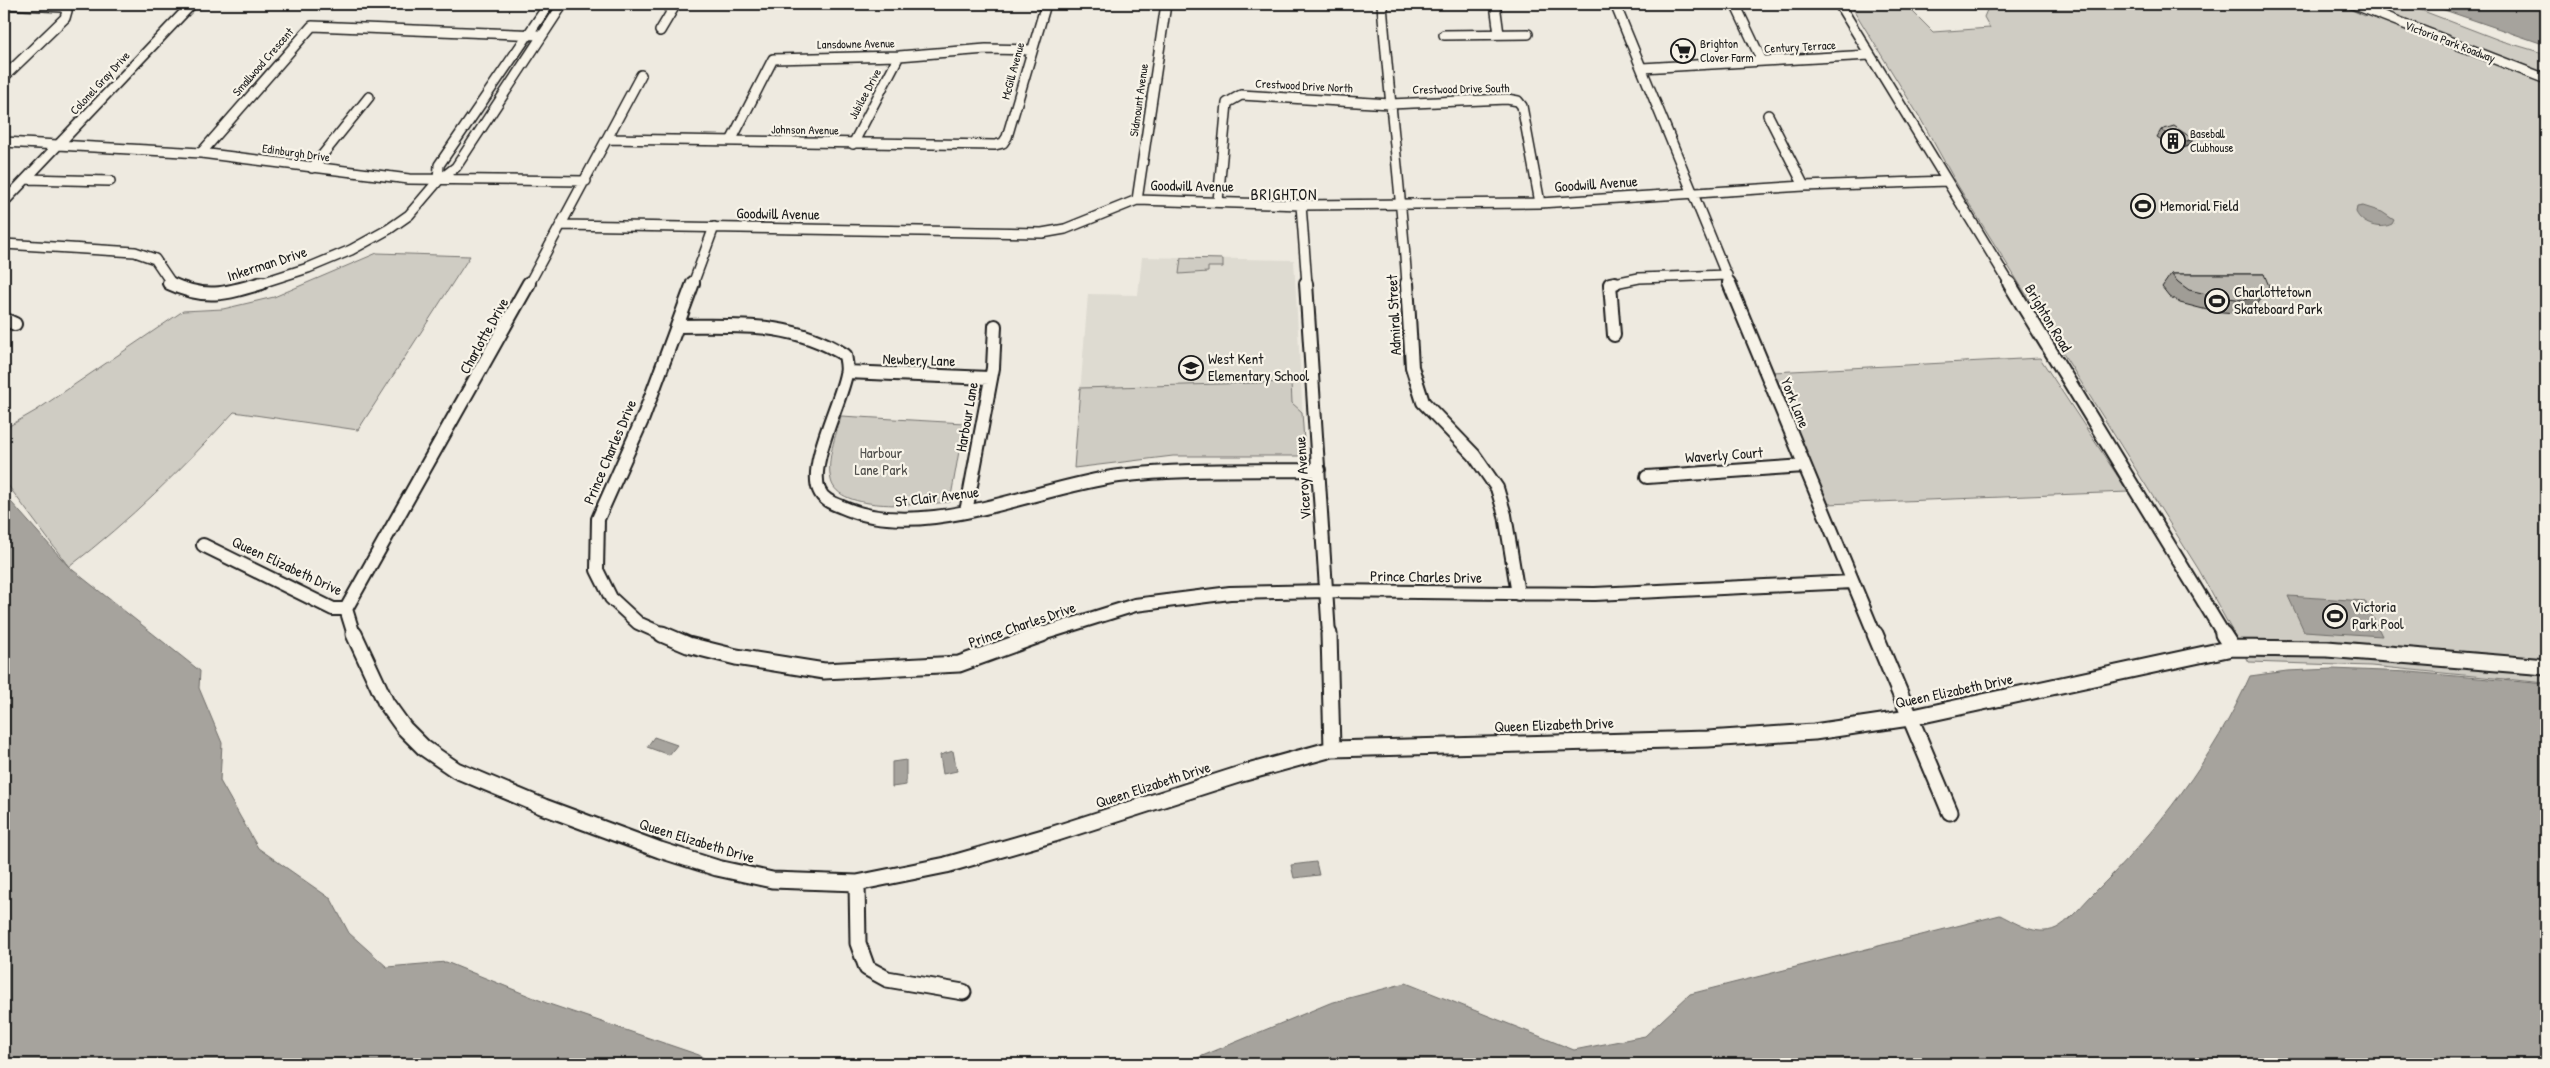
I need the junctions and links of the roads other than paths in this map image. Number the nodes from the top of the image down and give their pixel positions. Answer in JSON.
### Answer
{"nodes":[{"id":1,"x":4,"y":4,"type":"edge"},
{"id":2,"x":192,"y":4,"type":"edge"},
{"id":3,"x":549,"y":4,"type":"edge"},
{"id":4,"x":563,"y":4,"type":"edge"},
{"id":5,"x":676,"y":4,"type":"edge"},
{"id":6,"x":1046,"y":4,"type":"edge"},
{"id":7,"x":1166,"y":4,"type":"edge"},
{"id":8,"x":1382,"y":4,"type":"edge"},
{"id":9,"x":1495,"y":4,"type":"edge"},
{"id":10,"x":1615,"y":4,"type":"edge"},
{"id":11,"x":1734,"y":4,"type":"edge"},
{"id":12,"x":1839,"y":4,"type":"edge"},
{"id":13,"x":2353,"y":4,"type":"edge"},
{"id":14,"x":2364,"y":4,"type":"edge"},
{"id":15,"x":660,"y":31,"type":"dead end"},
{"id":16,"x":1499,"y":34,"type":"junction"},
{"id":17,"x":1528,"y":34,"type":"dead end"},
{"id":18,"x":528,"y":35,"type":"junction"},
{"id":19,"x":542,"y":35,"type":"junction"},
{"id":20,"x":1444,"y":35,"type":"dead end"},
{"id":21,"x":1031,"y":50,"type":"junction"},
{"id":22,"x":1870,"y":55,"type":"junction"},
{"id":23,"x":900,"y":56,"type":"junction"},
{"id":24,"x":1762,"y":61,"type":"junction"},
{"id":25,"x":1642,"y":68,"type":"junction"},
{"id":26,"x":641,"y":74,"type":"dead end"},
{"id":27,"x":2546,"y":74,"type":"edge"},
{"id":28,"x":4,"y":77,"type":"edge"},
{"id":29,"x":2546,"y":79,"type":"edge"},
{"id":30,"x":369,"y":98,"type":"dead end"},
{"id":31,"x":1390,"y":104,"type":"junction"},
{"id":32,"x":1768,"y":115,"type":"dead end"},
{"id":33,"x":607,"y":140,"type":"junction"},
{"id":34,"x":731,"y":141,"type":"junction"},
{"id":35,"x":4,"y":142,"type":"edge"},
{"id":36,"x":1003,"y":143,"type":"joint"},
{"id":37,"x":853,"y":144,"type":"junction"},
{"id":38,"x":59,"y":145,"type":"junction"},
{"id":39,"x":200,"y":153,"type":"junction"},
{"id":40,"x":312,"y":168,"type":"junction"},
{"id":41,"x":26,"y":179,"type":"junction"},
{"id":42,"x":438,"y":180,"type":"junction"},
{"id":43,"x":110,"y":181,"type":"dead end"},
{"id":44,"x":586,"y":181,"type":"junction"},
{"id":45,"x":1947,"y":181,"type":"junction"},
{"id":46,"x":1804,"y":186,"type":"junction"},
{"id":47,"x":1693,"y":193,"type":"junction"},
{"id":48,"x":1137,"y":200,"type":"junction"},
{"id":49,"x":1218,"y":201,"type":"junction"},
{"id":50,"x":4,"y":202,"type":"edge"},
{"id":51,"x":1540,"y":203,"type":"junction"},
{"id":52,"x":1301,"y":205,"type":"junction"},
{"id":53,"x":1402,"y":205,"type":"junction"},
{"id":54,"x":562,"y":225,"type":"junction"},
{"id":55,"x":714,"y":227,"type":"junction"},
{"id":56,"x":4,"y":244,"type":"edge"},
{"id":57,"x":1728,"y":275,"type":"junction"},
{"id":58,"x":4,"y":319,"type":"edge"},
{"id":59,"x":15,"y":324,"type":"dead end"},
{"id":60,"x":678,"y":326,"type":"junction"},
{"id":61,"x":995,"y":326,"type":"dead end"},
{"id":62,"x":1614,"y":336,"type":"dead end"},
{"id":63,"x":847,"y":372,"type":"junction"},
{"id":64,"x":989,"y":378,"type":"junction"},
{"id":65,"x":1804,"y":466,"type":"junction"},
{"id":66,"x":1318,"y":470,"type":"junction"},
{"id":67,"x":1647,"y":477,"type":"dead end"},
{"id":68,"x":966,"y":512,"type":"junction"},
{"id":69,"x":202,"y":545,"type":"dead end"},
{"id":70,"x":1853,"y":582,"type":"junction"},
{"id":71,"x":1328,"y":591,"type":"junction"},
{"id":72,"x":1518,"y":594,"type":"junction"},
{"id":73,"x":346,"y":609,"type":"junction"},
{"id":74,"x":2229,"y":643,"type":"junction"},
{"id":75,"x":2546,"y":660,"type":"edge"},
{"id":76,"x":2546,"y":667,"type":"edge"},
{"id":77,"x":1909,"y":718,"type":"junction"},
{"id":78,"x":1332,"y":749,"type":"junction"},
{"id":79,"x":1950,"y":812,"type":"dead end"},
{"id":80,"x":857,"y":883,"type":"junction"},
{"id":81,"x":963,"y":992,"type":"dead end"}],
"edges":[{"from":1,"to":28,"type":"street"},
{"from":2,"to":38,"type":"street","name":"Colonel Gray Drive"},
{"from":3,"to":18,"type":"street","name":"Inkerman Drive"},
{"from":4,"to":19,"type":"street","name":"Inkerman Drive"},
{"from":5,"to":15,"type":"street"},
{"from":6,"to":21,"type":"street","name":"McGill Avenue"},
{"from":7,"to":48,"type":"street","name":"Sidmount Avenue"},
{"from":8,"to":31,"type":"street","name":"Admiral Street"},
{"from":9,"to":16,"type":"street"},
{"from":10,"to":25,"type":"street","name":"York Lane"},
{"from":11,"to":24,"type":"street"},
{"from":12,"to":22,"type":"street","name":"Brighton Road"},
{"from":13,"to":29,"type":"street","name":"Victoria Park Roadway"},
{"from":14,"to":27,"type":"street","name":"Victoria Park Roadway"},
{"from":16,"to":17,"type":"street"},
{"from":16,"to":20,"type":"street"},
{"from":18,"to":19,"type":"street","name":"Smallwood Crescent"},
{"from":18,"to":39,"type":"street","name":"Smallwood Crescent"},
{"from":18,"to":42,"type":"street","name":"Inkerman Drive"},
{"from":19,"to":42,"type":"street","name":"Inkerman Drive"},
{"from":21,"to":23,"type":"street","name":"Lansdowne Avenue"},
{"from":21,"to":36,"type":"street","name":"McGill Avenue"},
{"from":22,"to":24,"type":"street","name":"Century Terrace"},
{"from":22,"to":45,"type":"street","name":"Brighton Road"},
{"from":23,"to":34,"type":"street","name":"Lansdowne Avenue"},
{"from":23,"to":37,"type":"street","name":"Jubilee Drive"},
{"from":24,"to":25,"type":"street","name":"Century Terrace"},
{"from":25,"to":47,"type":"street","name":"York Lane"},
{"from":26,"to":33,"type":"street","name":"Charlotte Drive"},
{"from":30,"to":40,"type":"street"},
{"from":31,"to":49,"type":"street","name":"Crestwood Drive North"},
{"from":31,"to":51,"type":"street","name":"Crestwood Drive South"},
{"from":31,"to":53,"type":"street","name":"Admiral Street"},
{"from":32,"to":46,"type":"street"},
{"from":33,"to":34,"type":"street","name":"Johnson Avenue"},
{"from":33,"to":44,"type":"street","name":"Charlotte Drive"},
{"from":34,"to":37,"type":"street","name":"Johnson Avenue"},
{"from":35,"to":38,"type":"street","name":"Edinburgh Drive"},
{"from":36,"to":37,"type":"street","name":"Johnson Avenue"},
{"from":38,"to":39,"type":"street","name":"Edinburgh Drive"},
{"from":38,"to":41,"type":"street","name":"Colonel Gray Drive"},
{"from":39,"to":40,"type":"street","name":"Edinburgh Drive"},
{"from":40,"to":42,"type":"street","name":"Edinburgh Drive"},
{"from":41,"to":43,"type":"street"},
{"from":41,"to":50,"type":"street","name":"Colonel Gray Drive"},
{"from":42,"to":44,"type":"street","name":"Edinburgh Drive"},
{"from":42,"to":56,"type":"street","name":"Inkerman Drive"},
{"from":44,"to":54,"type":"street","name":"Charlotte Drive"},
{"from":45,"to":46,"type":"street","name":"Goodwill Avenue"},
{"from":45,"to":74,"type":"street","name":"Brighton Road"},
{"from":46,"to":47,"type":"street","name":"Goodwill Avenue"},
{"from":47,"to":51,"type":"street","name":"Goodwill Avenue"},
{"from":47,"to":57,"type":"street","name":"York Lane"},
{"from":48,"to":49,"type":"street","name":"Goodwill Avenue"},
{"from":48,"to":55,"type":"street","name":"Goodwill Avenue"},
{"from":49,"to":52,"type":"street","name":"Goodwill Avenue"},
{"from":51,"to":53,"type":"street","name":"Goodwill Avenue"},
{"from":52,"to":53,"type":"street","name":"Goodwill Avenue"},
{"from":52,"to":66,"type":"street","name":"Viceroy Avenue"},
{"from":53,"to":72,"type":"street","name":"Admiral Street"},
{"from":54,"to":55,"type":"street","name":"Goodwill Avenue"},
{"from":54,"to":73,"type":"street","name":"Charlotte Drive"},
{"from":55,"to":60,"type":"street","name":"Prince Charles Drive"},
{"from":57,"to":62,"type":"street"},
{"from":57,"to":65,"type":"street","name":"York Lane"},
{"from":58,"to":59,"type":"street"},
{"from":60,"to":63,"type":"street"},
{"from":60,"to":71,"type":"street","name":"Prince Charles Drive"},
{"from":61,"to":64,"type":"street","name":"Harbour Lane"},
{"from":63,"to":64,"type":"street","name":"Newbery Lane"},
{"from":63,"to":68,"type":"street","name":"St Clair Avenue"},
{"from":64,"to":68,"type":"street","name":"Harbour Lane"},
{"from":65,"to":67,"type":"street","name":"Waverly Court"},
{"from":65,"to":70,"type":"street","name":"York Lane"},
{"from":66,"to":68,"type":"street","name":"St Clair Avenue"},
{"from":66,"to":71,"type":"street","name":"Viceroy Avenue"},
{"from":69,"to":73,"type":"street","name":"Queen Elizabeth Drive"},
{"from":70,"to":72,"type":"street","name":"Prince Charles Drive"},
{"from":70,"to":77,"type":"street","name":"York Lane"},
{"from":71,"to":72,"type":"street","name":"Prince Charles Drive"},
{"from":71,"to":78,"type":"street","name":"Viceroy Avenue"},
{"from":73,"to":80,"type":"street","name":"Queen Elizabeth Drive"},
{"from":74,"to":75,"type":"street"},
{"from":74,"to":76,"type":"street"},
{"from":74,"to":77,"type":"street","name":"Queen Elizabeth Drive"},
{"from":77,"to":78,"type":"street","name":"Queen Elizabeth Drive"},
{"from":77,"to":79,"type":"street","name":"York Lane"},
{"from":78,"to":80,"type":"street","name":"Queen Elizabeth Drive"},
{"from":80,"to":81,"type":"street"}]}
